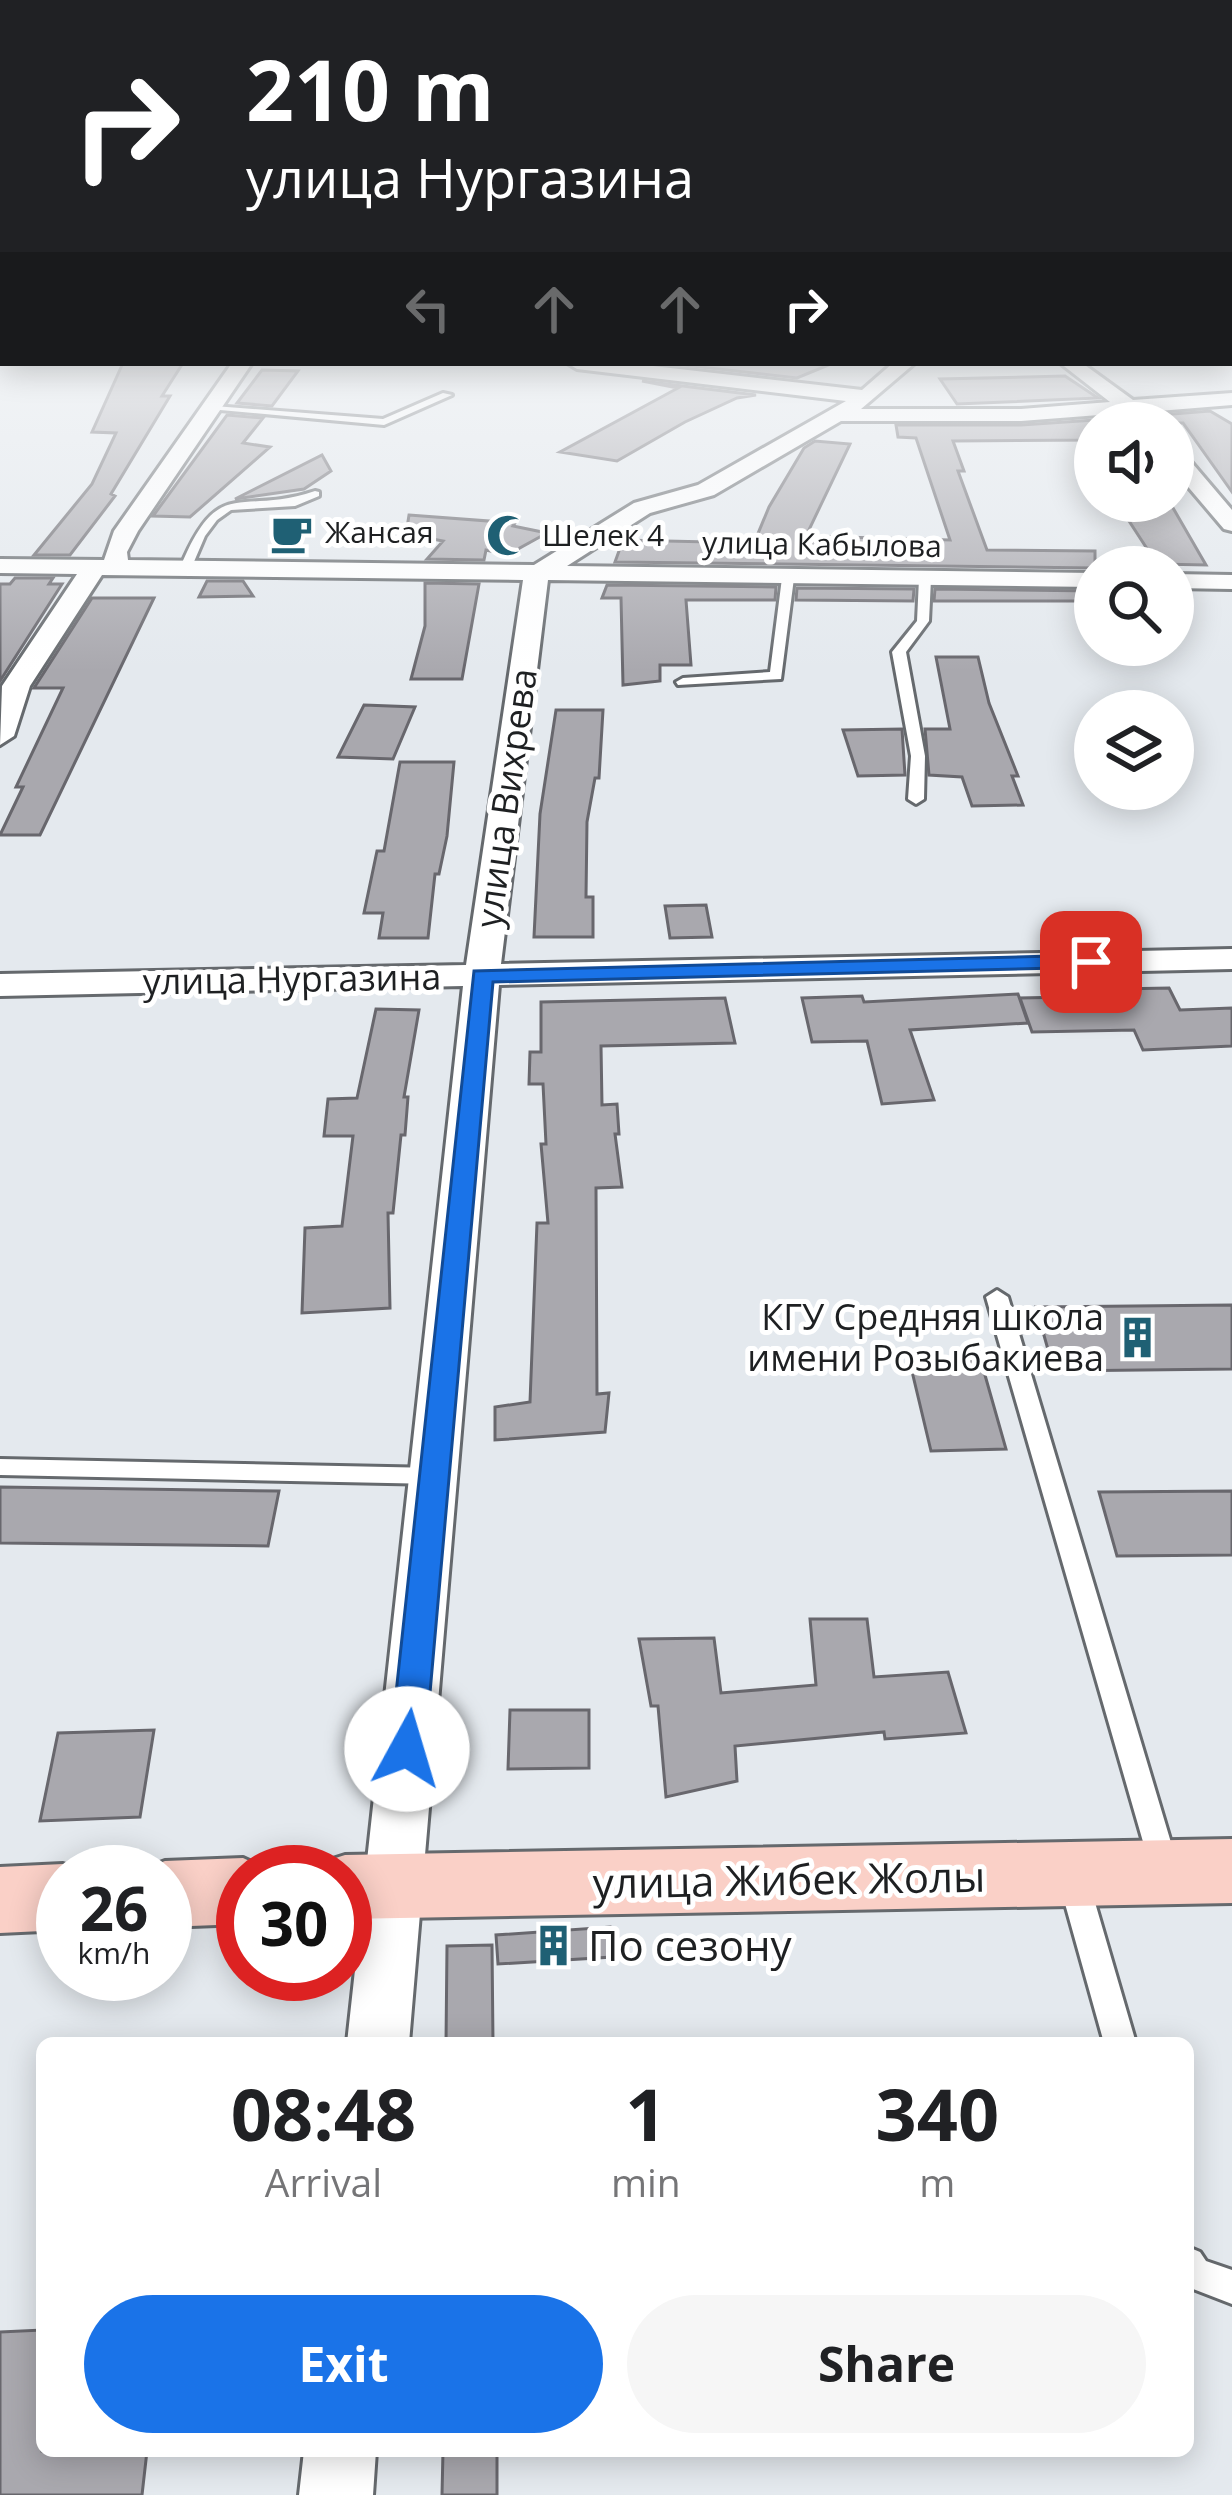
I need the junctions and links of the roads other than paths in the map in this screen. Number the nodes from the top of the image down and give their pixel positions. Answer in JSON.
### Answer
{"nodes":[{"id":1,"x":193,"y":438,"type":"edge"},
{"id":2,"x":796,"y":438,"type":"edge"},
{"id":3,"x":1194,"y":480,"type":"edge"},
{"id":4,"x":315,"y":494,"type":"dead end"},
{"id":5,"x":1232,"y":524,"type":"edge"},
{"id":6,"x":0,"y":566,"type":"edge"},
{"id":7,"x":106,"y":567,"type":"junction"},
{"id":8,"x":186,"y":568,"type":"junction"},
{"id":9,"x":536,"y":575,"type":"junction"},
{"id":10,"x":788,"y":578,"type":"junction"},
{"id":11,"x":925,"y":579,"type":"junction"},
{"id":12,"x":1074,"y":580,"type":"edge"},
{"id":13,"x":1194,"y":581,"type":"edge"},
{"id":14,"x":1232,"y":582,"type":"edge"},
{"id":15,"x":683,"y":682,"type":"dead end"},
{"id":16,"x":0,"y":736,"type":"edge"},
{"id":17,"x":916,"y":799,"type":"dead end"},
{"id":18,"x":1232,"y":958,"type":"edge"},
{"id":19,"x":482,"y":976,"type":"junction"},
{"id":20,"x":0,"y":985,"type":"edge"},
{"id":21,"x":997,"y":1298,"type":"dead end"},
{"id":22,"x":0,"y":1467,"type":"edge"},
{"id":23,"x":437,"y":1476,"type":"junction"},
{"id":24,"x":372,"y":1868,"type":"edge"},
{"id":25,"x":1199,"y":1872,"type":"edge"},
{"id":26,"x":1072,"y":1876,"type":"junction"},
{"id":27,"x":372,"y":1886,"type":"edge"},
{"id":28,"x":36,"y":1898,"type":"edge"},
{"id":29,"x":0,"y":1900,"type":"edge"},
{"id":30,"x":372,"y":1938,"type":"edge"},
{"id":31,"x":378,"y":2037,"type":"edge"},
{"id":32,"x":1118,"y":2037,"type":"edge"},
{"id":33,"x":1194,"y":2273,"type":"edge"},
{"id":34,"x":1232,"y":2288,"type":"edge"},
{"id":35,"x":339,"y":2457,"type":"edge"},
{"id":36,"x":336,"y":2495,"type":"edge"}],
"edges":[{"from":1,"to":7,"type":"street"},
{"from":2,"to":9,"type":"street"},
{"from":3,"to":5,"type":"street"},
{"from":4,"to":8,"type":"lane"},
{"from":6,"to":7,"type":"street","name":"улица Кабылова"},
{"from":7,"to":8,"type":"street","name":"улица Кабылова"},
{"from":7,"to":16,"type":"street"},
{"from":8,"to":9,"type":"street","name":"улица Кабылова"},
{"from":9,"to":10,"type":"street","name":"улица Кабылова"},
{"from":9,"to":19,"type":"street","name":"улица Вихрева"},
{"from":10,"to":11,"type":"street","name":"улица Кабылова"},
{"from":10,"to":15,"type":"lane"},
{"from":11,"to":12,"type":"street","name":"улица Кабылова"},
{"from":11,"to":17,"type":"lane"},
{"from":13,"to":14,"type":"street"},
{"from":18,"to":19,"type":"street","name":"улица Нургазина"},
{"from":19,"to":20,"type":"street","name":"улица Нургазина"},
{"from":19,"to":23,"type":"street","name":"улица Вихрева"},
{"from":21,"to":25,"type":"lane"},
{"from":22,"to":23,"type":"lane"},
{"from":23,"to":24,"type":"street","name":"улица Вихрева"},
{"from":25,"to":26,"type":"main road","name":"улица Жибек Жолы"},
{"from":26,"to":27,"type":"main road","name":"улица Жибек Жолы"},
{"from":26,"to":32,"type":"lane"},
{"from":28,"to":29,"type":"main road"},
{"from":30,"to":31,"type":"street","name":"улица Вихрева"},
{"from":33,"to":34,"type":"lane"},
{"from":35,"to":36,"type":"street"}]}
